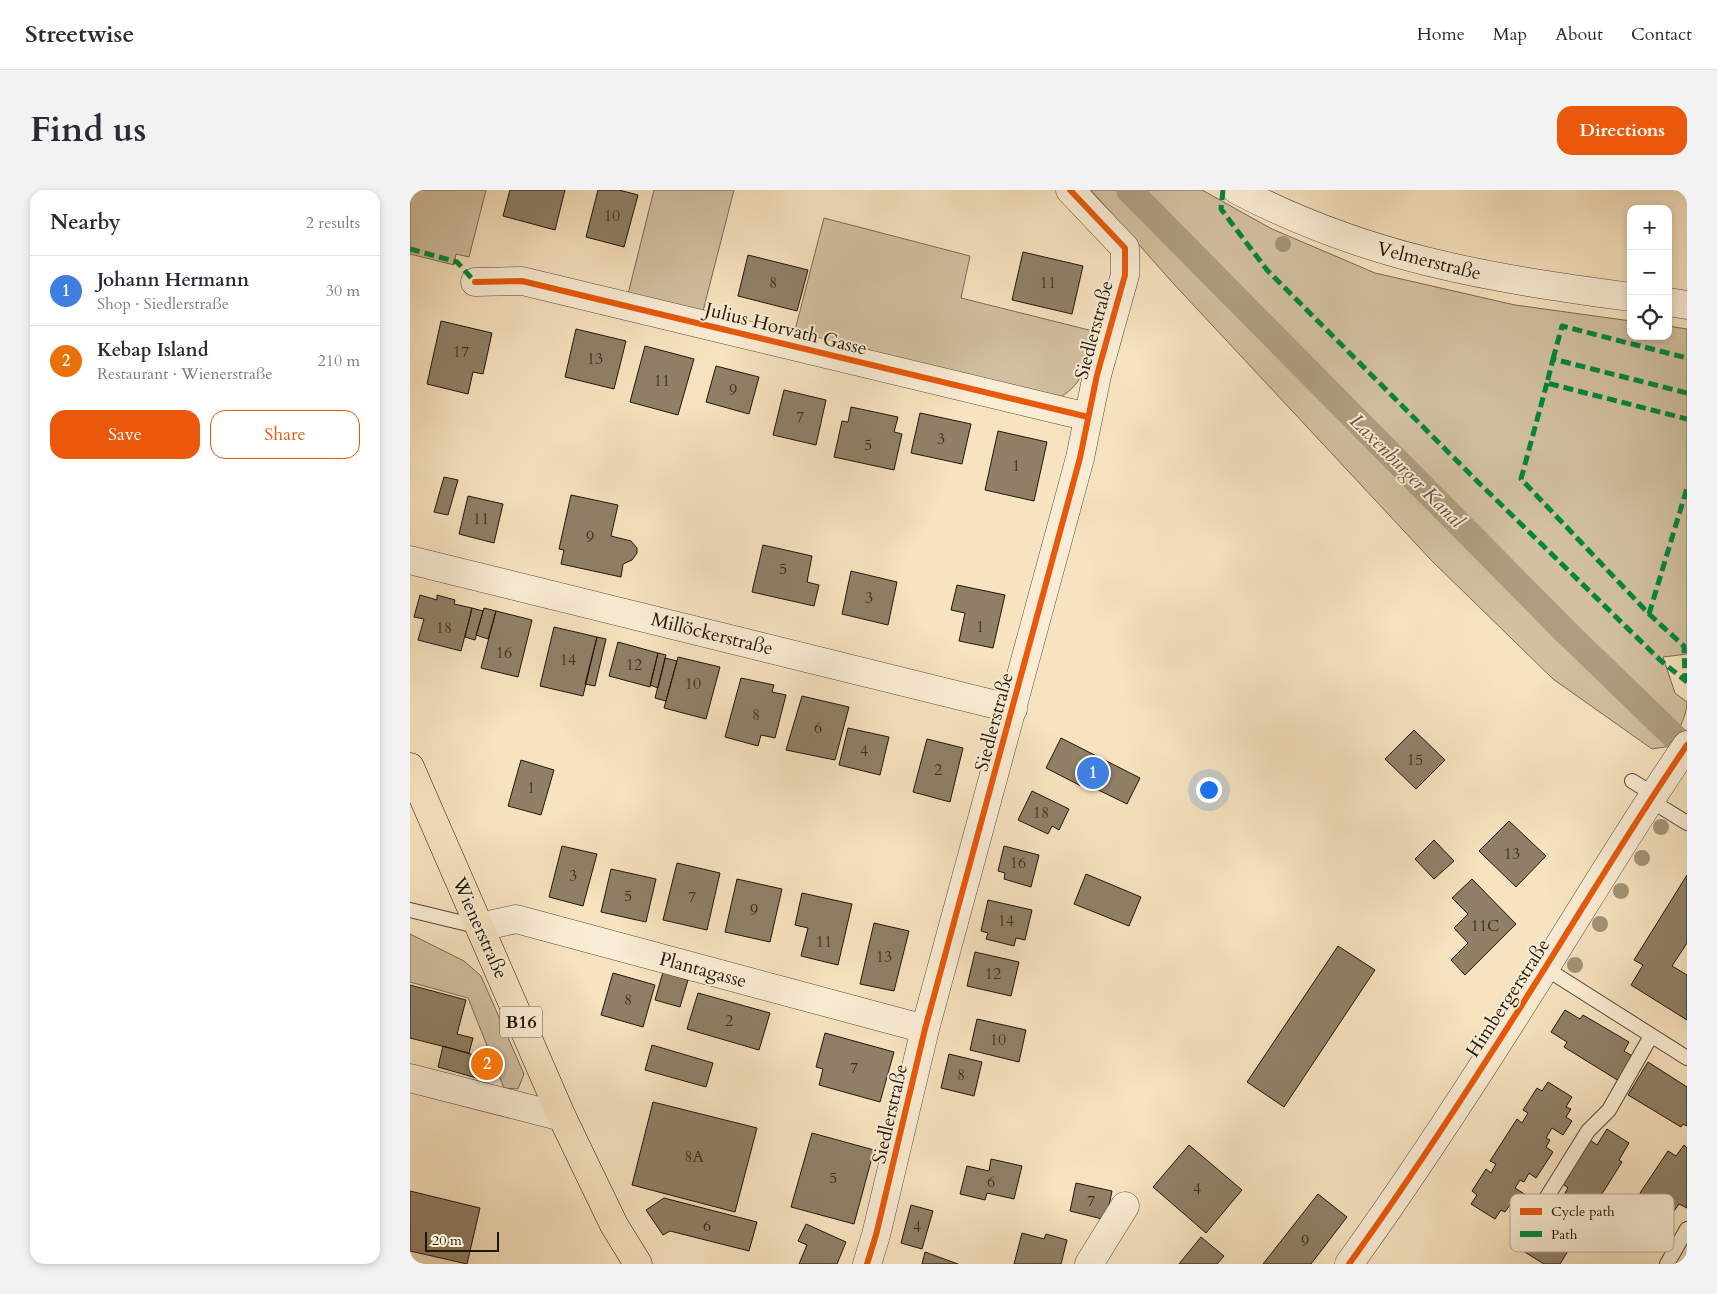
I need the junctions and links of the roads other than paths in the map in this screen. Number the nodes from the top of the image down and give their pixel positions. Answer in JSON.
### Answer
{"nodes":[{"id":1,"x":1236,"y":190,"type":"edge"},
{"id":2,"x":1076,"y":196,"type":"edge"},
{"id":3,"x":475,"y":282,"type":"dead end"},
{"id":4,"x":1627,"y":296,"type":"edge"},
{"id":5,"x":1672,"y":303,"type":"edge"},
{"id":6,"x":1687,"y":305,"type":"edge"},
{"id":7,"x":1088,"y":417,"type":"junction"},
{"id":8,"x":410,"y":560,"type":"edge"},
{"id":9,"x":1014,"y":708,"type":"junction"},
{"id":10,"x":1683,"y":751,"type":"edge"},
{"id":11,"x":412,"y":783,"type":"edge"},
{"id":12,"x":1645,"y":792,"type":"junction"},
{"id":13,"x":1687,"y":823,"type":"edge"},
{"id":14,"x":410,"y":908,"type":"edge"},
{"id":15,"x":480,"y":927,"type":"junction"},
{"id":16,"x":1545,"y":968,"type":"junction"},
{"id":17,"x":925,"y":1029,"type":"junction"},
{"id":18,"x":1651,"y":1036,"type":"junction"},
{"id":19,"x":1687,"y":1058,"type":"edge"},
{"id":20,"x":410,"y":1078,"type":"edge"},
{"id":21,"x":562,"y":1116,"type":"junction"},
{"id":22,"x":1549,"y":1194,"type":"edge"},
{"id":23,"x":1125,"y":1206,"type":"dead end"},
{"id":24,"x":1687,"y":1229,"type":"edge"},
{"id":25,"x":1674,"y":1252,"type":"edge"},
{"id":26,"x":1674,"y":1252,"type":"edge"},
{"id":27,"x":638,"y":1264,"type":"edge"},
{"id":28,"x":867,"y":1264,"type":"edge"},
{"id":29,"x":1089,"y":1264,"type":"edge"},
{"id":30,"x":1349,"y":1264,"type":"edge"},
{"id":31,"x":1667,"y":1264,"type":"edge"}],
"edges":[{"from":1,"to":4,"type":"street","name":"Velmerstraße"},
{"from":2,"to":7,"type":"street","name":"Siedlerstraße"},
{"from":3,"to":7,"type":"street","name":"Julius Horvath Gasse"},
{"from":5,"to":6,"type":"street"},
{"from":7,"to":9,"type":"street","name":"Siedlerstraße"},
{"from":8,"to":9,"type":"street","name":"Millöckerstraße"},
{"from":9,"to":17,"type":"street","name":"Siedlerstraße"},
{"from":10,"to":12,"type":"street","name":"Himbergerstraße"},
{"from":11,"to":15,"type":"main road","name":"Wienerstraße","number":"B16"},
{"from":12,"to":13,"type":"lane"},
{"from":12,"to":16,"type":"street","name":"Himbergerstraße"},
{"from":14,"to":15,"type":"lane"},
{"from":15,"to":17,"type":"street","name":"Plantagasse"},
{"from":15,"to":21,"type":"main road","name":"Wienerstraße","number":"B16"},
{"from":16,"to":18,"type":"lane"},
{"from":16,"to":30,"type":"street","name":"Himbergerstraße"},
{"from":17,"to":28,"type":"street","name":"Siedlerstraße"},
{"from":18,"to":19,"type":"lane"},
{"from":18,"to":22,"type":"lane"},
{"from":20,"to":21,"type":"street"},
{"from":21,"to":27,"type":"main road","name":"Wienerstraße","number":"B16"},
{"from":23,"to":29,"type":"street"},
{"from":24,"to":25,"type":"lane"},
{"from":26,"to":31,"type":"lane"}]}
